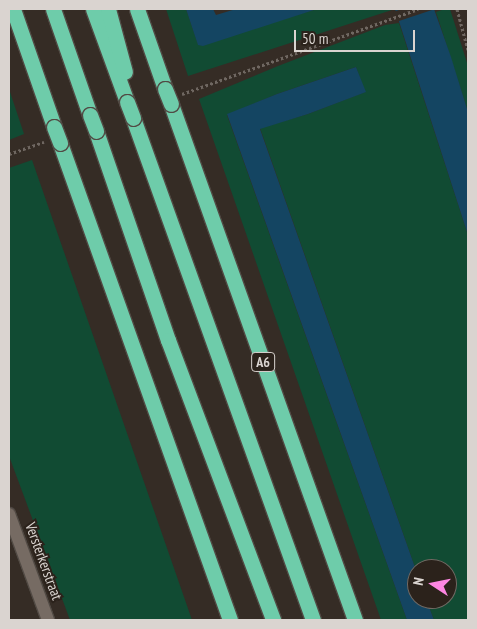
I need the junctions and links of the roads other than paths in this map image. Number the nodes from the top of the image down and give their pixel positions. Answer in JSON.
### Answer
{"nodes":[{"id":1,"x":53,"y":9,"type":"edge"},
{"id":2,"x":93,"y":9,"type":"edge"},
{"id":3,"x":108,"y":9,"type":"edge"},
{"id":4,"x":137,"y":9,"type":"edge"},
{"id":5,"x":13,"y":12,"type":"edge"},
{"id":6,"x":130,"y":101,"type":"junction"},
{"id":7,"x":9,"y":514,"type":"edge"},
{"id":8,"x":48,"y":620,"type":"edge"},
{"id":9,"x":230,"y":620,"type":"edge"},
{"id":10,"x":273,"y":620,"type":"edge"},
{"id":11,"x":313,"y":620,"type":"edge"},
{"id":12,"x":355,"y":620,"type":"edge"}],
"edges":[{"from":1,"to":10,"type":"highway","bridge":true},
{"from":2,"to":6,"type":"highway"},
{"from":3,"to":6,"type":"highway"},
{"from":4,"to":12,"type":"highway","number":"A6","bridge":true},
{"from":5,"to":9,"type":"highway","bridge":true},
{"from":6,"to":11,"type":"highway"},
{"from":7,"to":8,"type":"street","name":"Versterkerstraat"}]}
